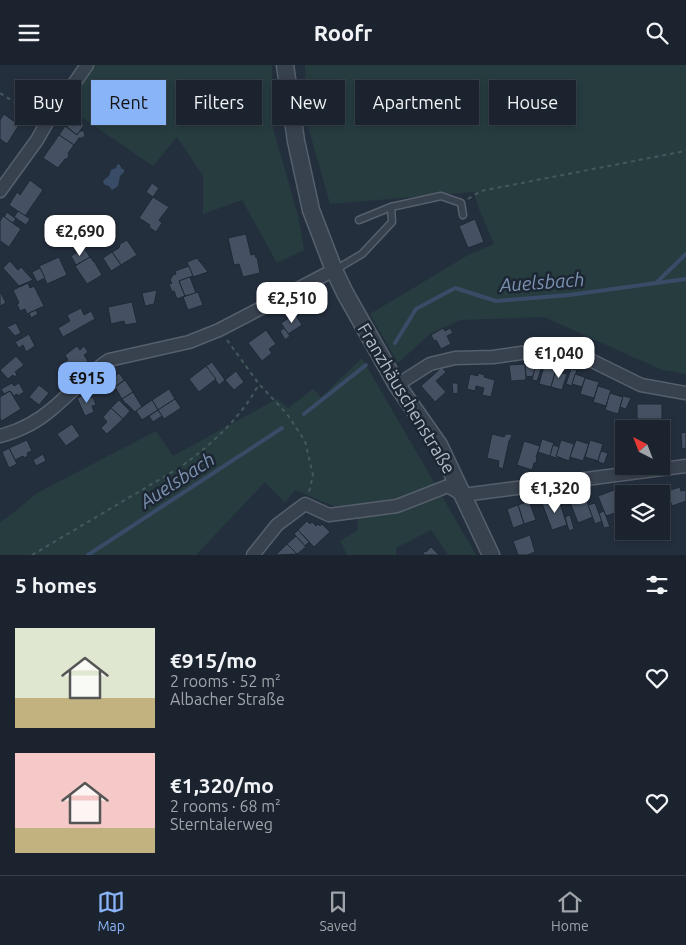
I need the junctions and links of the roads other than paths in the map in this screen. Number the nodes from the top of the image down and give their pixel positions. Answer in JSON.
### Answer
{"nodes":[{"id":1,"x":87,"y":65,"type":"edge"},
{"id":2,"x":285,"y":65,"type":"edge"},
{"id":3,"x":0,"y":191,"type":"edge"},
{"id":4,"x":391,"y":207,"type":"junction"},
{"id":5,"x":464,"y":215,"type":"dead end"},
{"id":6,"x":359,"y":220,"type":"dead end"},
{"id":7,"x":334,"y":270,"type":"junction"},
{"id":8,"x":397,"y":385,"type":"junction"},
{"id":9,"x":686,"y":393,"type":"edge"},
{"id":10,"x":0,"y":436,"type":"edge"},
{"id":11,"x":686,"y":466,"type":"edge"},
{"id":12,"x":463,"y":495,"type":"junction"},
{"id":13,"x":253,"y":555,"type":"edge"},
{"id":14,"x":491,"y":555,"type":"edge"}],
"edges":[{"from":1,"to":3,"type":"street"},
{"from":2,"to":7,"type":"street","name":"Franzhäuschenstraße"},
{"from":4,"to":5,"type":"lane"},
{"from":4,"to":6,"type":"lane"},
{"from":4,"to":7,"type":"lane"},
{"from":7,"to":8,"type":"street","name":"Franzhäuschenstraße"},
{"from":7,"to":10,"type":"street"},
{"from":8,"to":9,"type":"street"},
{"from":8,"to":12,"type":"street","name":"Franzhäuschenstraße"},
{"from":11,"to":12,"type":"street"},
{"from":12,"to":13,"type":"street"},
{"from":12,"to":14,"type":"street","name":"Franzhäuschenstraße"}]}
